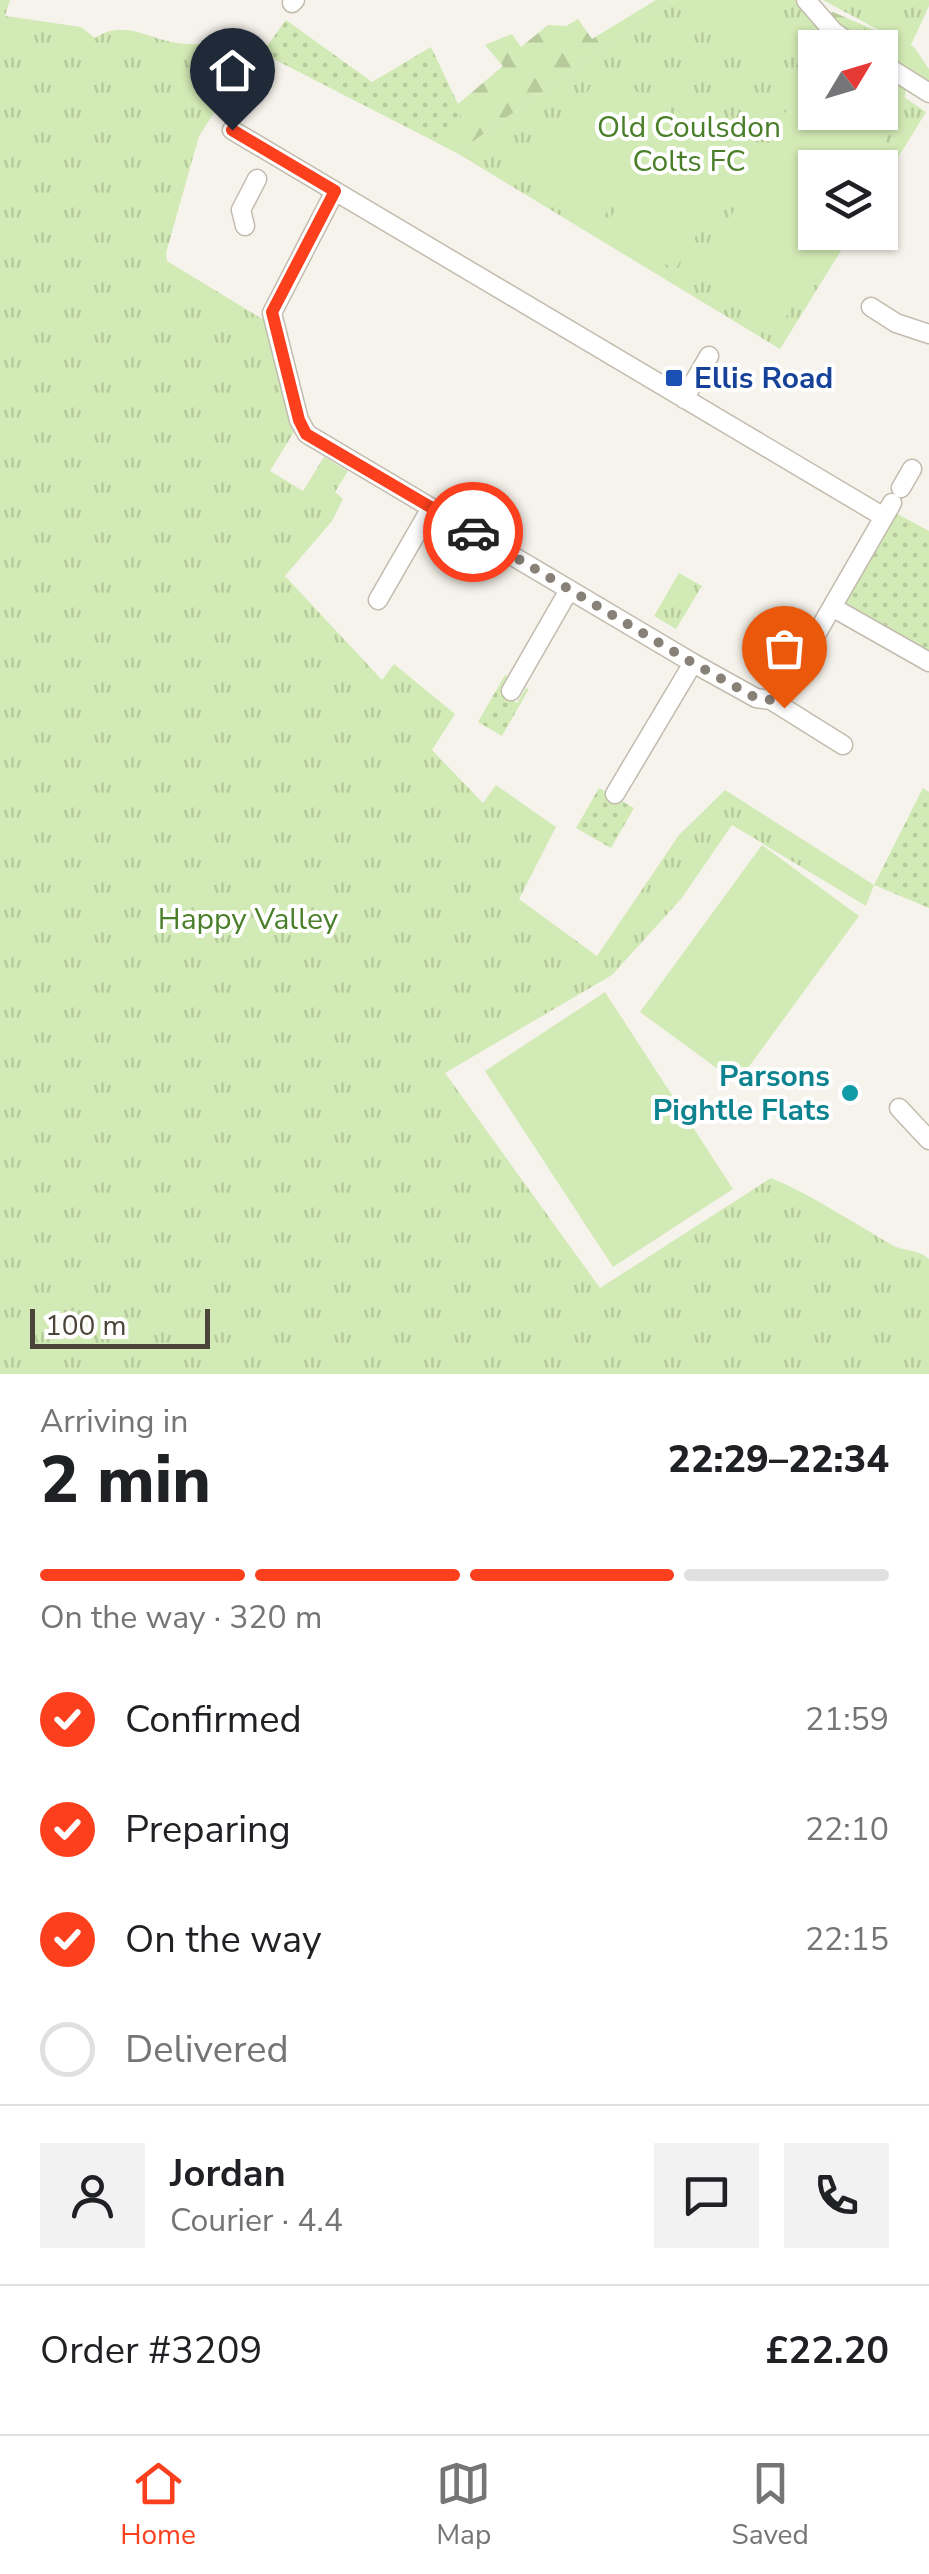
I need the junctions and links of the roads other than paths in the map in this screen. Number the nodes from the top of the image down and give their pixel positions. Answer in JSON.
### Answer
{"nodes":[{"id":1,"x":806,"y":0,"type":"edge"},
{"id":2,"x":833,"y":30,"type":"edge"},
{"id":3,"x":898,"y":73,"type":"edge"},
{"id":4,"x":929,"y":93,"type":"edge"},
{"id":5,"x":232,"y":130,"type":"dead end"},
{"id":6,"x":265,"y":167,"type":"junction"},
{"id":7,"x":335,"y":191,"type":"junction"},
{"id":8,"x":244,"y":226,"type":"dead end"},
{"id":9,"x":871,"y":307,"type":"dead end"},
{"id":10,"x":929,"y":334,"type":"edge"},
{"id":11,"x":708,"y":356,"type":"dead end"},
{"id":12,"x":684,"y":399,"type":"junction"},
{"id":13,"x":912,"y":469,"type":"dead end"},
{"id":14,"x":891,"y":505,"type":"junction"},
{"id":15,"x":431,"y":508,"type":"junction"},
{"id":16,"x":569,"y":590,"type":"junction"},
{"id":17,"x":378,"y":600,"type":"dead end"},
{"id":18,"x":832,"y":607,"type":"junction"},
{"id":19,"x":929,"y":662,"type":"edge"},
{"id":20,"x":693,"y":663,"type":"junction"},
{"id":21,"x":511,"y":691,"type":"dead end"},
{"id":22,"x":771,"y":700,"type":"junction"},
{"id":23,"x":843,"y":746,"type":"dead end"},
{"id":24,"x":615,"y":794,"type":"dead end"},
{"id":25,"x":899,"y":1108,"type":"dead end"},
{"id":26,"x":929,"y":1140,"type":"edge"}],
"edges":[{"from":1,"to":2,"type":"street"},
{"from":3,"to":4,"type":"street"},
{"from":5,"to":6,"type":"street"},
{"from":6,"to":7,"type":"street"},
{"from":6,"to":8,"type":"street"},
{"from":7,"to":12,"type":"street"},
{"from":7,"to":15,"type":"street"},
{"from":9,"to":10,"type":"street"},
{"from":11,"to":12,"type":"street"},
{"from":12,"to":14,"type":"street"},
{"from":13,"to":14,"type":"street"},
{"from":14,"to":18,"type":"street"},
{"from":15,"to":16,"type":"street"},
{"from":15,"to":17,"type":"street"},
{"from":16,"to":20,"type":"street"},
{"from":16,"to":21,"type":"street"},
{"from":18,"to":19,"type":"street"},
{"from":18,"to":22,"type":"street"},
{"from":20,"to":22,"type":"street"},
{"from":20,"to":24,"type":"street"},
{"from":22,"to":23,"type":"street"},
{"from":25,"to":26,"type":"street"}]}
